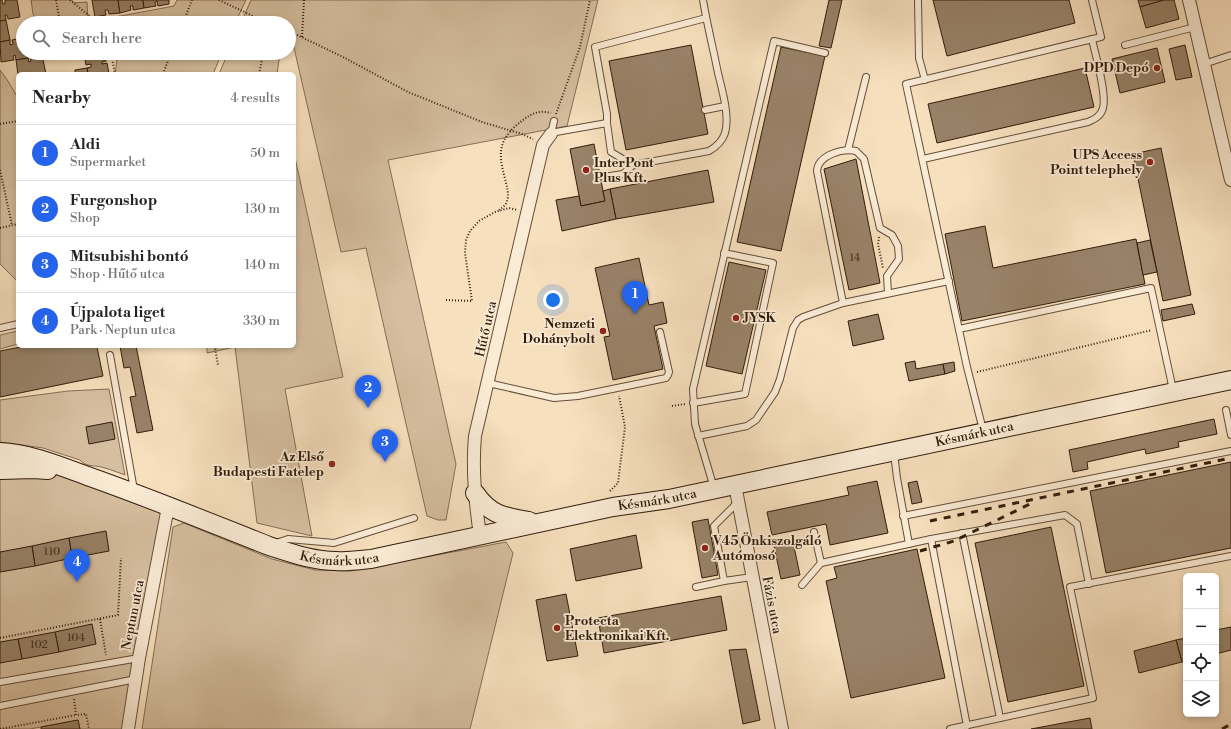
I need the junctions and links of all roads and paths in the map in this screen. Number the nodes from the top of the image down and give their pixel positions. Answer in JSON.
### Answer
{"nodes":[{"id":1,"x":56,"y":0,"type":"edge"},
{"id":2,"x":70,"y":0,"type":"edge"},
{"id":3,"x":192,"y":0,"type":"edge"},
{"id":4,"x":219,"y":0,"type":"edge"},
{"id":5,"x":304,"y":0,"type":"edge"},
{"id":6,"x":590,"y":0,"type":"edge"},
{"id":7,"x":703,"y":0,"type":"edge"},
{"id":8,"x":918,"y":0,"type":"edge"},
{"id":9,"x":1092,"y":0,"type":"edge"},
{"id":10,"x":1189,"y":0,"type":"edge"},
{"id":11,"x":59,"y":16,"type":"edge"},
{"id":12,"x":89,"y":16,"type":"edge"},
{"id":13,"x":185,"y":16,"type":"edge"},
{"id":14,"x":253,"y":16,"type":"edge"},
{"id":15,"x":706,"y":18,"type":"junction"},
{"id":16,"x":1195,"y":27,"type":"junction"},
{"id":17,"x":296,"y":34,"type":"edge"},
{"id":18,"x":302,"y":37,"type":"junction"},
{"id":19,"x":1092,"y":39,"type":"junction"},
{"id":20,"x":1125,"y":45,"type":"dead end"},
{"id":21,"x":825,"y":53,"type":"dead end"},
{"id":22,"x":1231,"y":55,"type":"edge"},
{"id":23,"x":112,"y":60,"type":"edge"},
{"id":24,"x":168,"y":60,"type":"edge"},
{"id":25,"x":262,"y":60,"type":"edge"},
{"id":26,"x":1204,"y":64,"type":"junction"},
{"id":27,"x":115,"y":72,"type":"edge"},
{"id":28,"x":164,"y":72,"type":"edge"},
{"id":29,"x":259,"y":72,"type":"edge"},
{"id":30,"x":866,"y":77,"type":"dead end"},
{"id":31,"x":925,"y":80,"type":"junction"},
{"id":32,"x":725,"y":106,"type":"junction"},
{"id":33,"x":705,"y":110,"type":"dead end"},
{"id":34,"x":16,"y":121,"type":"edge"},
{"id":35,"x":554,"y":121,"type":"dead end"},
{"id":36,"x":607,"y":123,"type":"junction"},
{"id":37,"x":0,"y":124,"type":"edge"},
{"id":38,"x":510,"y":131,"type":"junction"},
{"id":39,"x":551,"y":134,"type":"junction"},
{"id":40,"x":543,"y":145,"type":"junction"},
{"id":41,"x":848,"y":150,"type":"junction"},
{"id":42,"x":922,"y":159,"type":"junction"},
{"id":43,"x":633,"y":165,"type":"junction"},
{"id":44,"x":0,"y":170,"type":"edge"},
{"id":45,"x":604,"y":177,"type":"dead end"},
{"id":46,"x":1231,"y":180,"type":"edge"},
{"id":47,"x":495,"y":212,"type":"junction"},
{"id":48,"x":527,"y":213,"type":"junction"},
{"id":49,"x":16,"y":224,"type":"edge"},
{"id":50,"x":12,"y":225,"type":"junction"},
{"id":51,"x":0,"y":228,"type":"edge"},
{"id":52,"x":880,"y":228,"type":"junction"},
{"id":53,"x":724,"y":252,"type":"junction"},
{"id":54,"x":887,"y":276,"type":"junction"},
{"id":55,"x":949,"y":281,"type":"junction"},
{"id":56,"x":888,"y":293,"type":"junction"},
{"id":57,"x":446,"y":300,"type":"dead end"},
{"id":58,"x":843,"y":303,"type":"junction"},
{"id":59,"x":16,"y":324,"type":"edge"},
{"id":60,"x":0,"y":328,"type":"edge"},
{"id":61,"x":959,"y":329,"type":"junction"},
{"id":62,"x":1159,"y":329,"type":"junction"},
{"id":63,"x":660,"y":332,"type":"dead end"},
{"id":64,"x":215,"y":348,"type":"edge"},
{"id":65,"x":110,"y":355,"type":"dead end"},
{"id":66,"x":218,"y":365,"type":"dead end"},
{"id":67,"x":969,"y":374,"type":"junction"},
{"id":68,"x":1231,"y":380,"type":"edge"},
{"id":69,"x":488,"y":383,"type":"junction"},
{"id":70,"x":617,"y":388,"type":"junction"},
{"id":71,"x":1173,"y":392,"type":"junction"},
{"id":72,"x":693,"y":403,"type":"junction"},
{"id":73,"x":672,"y":406,"type":"dead end"},
{"id":74,"x":1226,"y":410,"type":"dead end"},
{"id":75,"x":983,"y":433,"type":"junction"},
{"id":76,"x":698,"y":436,"type":"junction"},
{"id":77,"x":1231,"y":436,"type":"edge"},
{"id":78,"x":1231,"y":451,"type":"edge"},
{"id":79,"x":0,"y":452,"type":"edge"},
{"id":80,"x":894,"y":452,"type":"junction"},
{"id":81,"x":0,"y":470,"type":"edge"},
{"id":82,"x":92,"y":478,"type":"junction"},
{"id":83,"x":714,"y":489,"type":"junction"},
{"id":84,"x":610,"y":491,"type":"dead end"},
{"id":85,"x":475,"y":493,"type":"junction"},
{"id":86,"x":135,"y":494,"type":"junction"},
{"id":87,"x":736,"y":494,"type":"junction"},
{"id":88,"x":168,"y":507,"type":"junction"},
{"id":89,"x":904,"y":516,"type":"junction"},
{"id":90,"x":414,"y":518,"type":"dead end"},
{"id":91,"x":537,"y":523,"type":"junction"},
{"id":92,"x":814,"y":532,"type":"dead end"},
{"id":93,"x":962,"y":533,"type":"junction"},
{"id":94,"x":480,"y":535,"type":"junction"},
{"id":95,"x":931,"y":539,"type":"junction"},
{"id":96,"x":909,"y":544,"type":"junction"},
{"id":97,"x":269,"y":546,"type":"junction"},
{"id":98,"x":1231,"y":556,"type":"edge"},
{"id":99,"x":121,"y":558,"type":"dead end"},
{"id":100,"x":821,"y":563,"type":"junction"},
{"id":101,"x":752,"y":577,"type":"junction"},
{"id":102,"x":724,"y":581,"type":"junction"},
{"id":103,"x":1088,"y":584,"type":"junction"},
{"id":104,"x":802,"y":585,"type":"dead end"},
{"id":105,"x":696,"y":587,"type":"dead end"},
{"id":106,"x":0,"y":638,"type":"edge"},
{"id":107,"x":139,"y":658,"type":"junction"},
{"id":108,"x":136,"y":679,"type":"junction"},
{"id":109,"x":0,"y":682,"type":"edge"},
{"id":110,"x":0,"y":706,"type":"edge"},
{"id":111,"x":76,"y":715,"type":"dead end"},
{"id":112,"x":1000,"y":718,"type":"junction"},
{"id":113,"x":967,"y":726,"type":"junction"},
{"id":114,"x":0,"y":729,"type":"edge"},
{"id":115,"x":128,"y":729,"type":"edge"},
{"id":116,"x":782,"y":729,"type":"edge"},
{"id":117,"x":950,"y":729,"type":"edge"}],
"edges":[{"from":1,"to":11,"type":"path"},
{"from":2,"to":12,"type":"path"},
{"from":3,"to":13,"type":"path"},
{"from":4,"to":14,"type":"path"},
{"from":5,"to":18,"type":"path"},
{"from":6,"to":38,"type":"path"},
{"from":7,"to":15,"type":"lane"},
{"from":8,"to":31,"type":"lane"},
{"from":9,"to":19,"type":"lane"},
{"from":10,"to":16,"type":"street"},
{"from":15,"to":32,"type":"lane"},
{"from":15,"to":36,"type":"lane"},
{"from":16,"to":20,"type":"lane"},
{"from":16,"to":26,"type":"street"},
{"from":17,"to":18,"type":"path"},
{"from":18,"to":38,"type":"path"},
{"from":19,"to":31,"type":"lane"},
{"from":19,"to":42,"type":"lane"},
{"from":21,"to":53,"type":"lane"},
{"from":22,"to":26,"type":"lane"},
{"from":23,"to":27,"type":"path"},
{"from":24,"to":28,"type":"path"},
{"from":25,"to":29,"type":"path"},
{"from":26,"to":46,"type":"street"},
{"from":30,"to":41,"type":"lane"},
{"from":31,"to":42,"type":"lane"},
{"from":32,"to":33,"type":"lane"},
{"from":32,"to":43,"type":"lane"},
{"from":34,"to":37,"type":"path"},
{"from":35,"to":39,"type":"lane"},
{"from":36,"to":39,"type":"lane"},
{"from":36,"to":43,"type":"lane"},
{"from":38,"to":40,"type":"path"},
{"from":38,"to":47,"type":"path"},
{"from":39,"to":40,"type":"street","name":"Hűtő utca"},
{"from":40,"to":48,"type":"street","name":"Hűtő utca"},
{"from":41,"to":52,"type":"lane"},
{"from":41,"to":58,"type":"lane"},
{"from":42,"to":55,"type":"lane"},
{"from":43,"to":45,"type":"lane"},
{"from":44,"to":50,"type":"path"},
{"from":47,"to":48,"type":"path"},
{"from":47,"to":57,"type":"path"},
{"from":48,"to":69,"type":"street","name":"Hűtő utca"},
{"from":49,"to":50,"type":"path"},
{"from":50,"to":51,"type":"path"},
{"from":52,"to":54,"type":"path"},
{"from":52,"to":54,"type":"lane"},
{"from":53,"to":72,"type":"lane"},
{"from":53,"to":72,"type":"lane"},
{"from":54,"to":56,"type":"lane"},
{"from":55,"to":56,"type":"lane"},
{"from":55,"to":61,"type":"lane"},
{"from":56,"to":58,"type":"lane"},
{"from":58,"to":76,"type":"lane"},
{"from":59,"to":60,"type":"lane"},
{"from":61,"to":62,"type":"lane"},
{"from":61,"to":67,"type":"lane"},
{"from":62,"to":67,"type":"path"},
{"from":62,"to":71,"type":"lane"},
{"from":63,"to":70,"type":"lane"},
{"from":64,"to":66,"type":"path"},
{"from":65,"to":86,"type":"lane"},
{"from":67,"to":75,"type":"lane"},
{"from":68,"to":71,"type":"street","name":"Késmárk utca"},
{"from":69,"to":70,"type":"lane"},
{"from":69,"to":85,"type":"street","name":"Hűtő utca"},
{"from":70,"to":84,"type":"path"},
{"from":71,"to":75,"type":"street","name":"Késmárk utca"},
{"from":72,"to":73,"type":"path"},
{"from":72,"to":76,"type":"lane"},
{"from":74,"to":77,"type":"lane"},
{"from":75,"to":80,"type":"street","name":"Késmárk utca"},
{"from":76,"to":83,"type":"lane"},
{"from":78,"to":89,"type":"lane"},
{"from":79,"to":82,"type":"street","name":"Késmárk utca"},
{"from":80,"to":87,"type":"street","name":"Késmárk utca"},
{"from":80,"to":89,"type":"lane"},
{"from":81,"to":82,"type":"street","name":"Késmárk utca"},
{"from":82,"to":86,"type":"street","name":"Késmárk utca"},
{"from":83,"to":87,"type":"street","name":"Késmárk utca"},
{"from":83,"to":91,"type":"street","name":"Késmárk utca"},
{"from":85,"to":91,"type":"street"},
{"from":85,"to":94,"type":"street","name":"Hűtő utca"},
{"from":86,"to":88,"type":"street","name":"Késmárk utca"},
{"from":87,"to":101,"type":"street","name":"Fázis utca"},
{"from":87,"to":102,"type":"lane"},
{"from":88,"to":97,"type":"street","name":"Késmárk utca"},
{"from":88,"to":107,"type":"street","name":"Neptun utca"},
{"from":89,"to":96,"type":"lane"},
{"from":90,"to":97,"type":"lane"},
{"from":91,"to":94,"type":"street","name":"Késmárk utca"},
{"from":92,"to":100,"type":"lane"},
{"from":93,"to":95,"type":"lane"},
{"from":93,"to":103,"type":"lane"},
{"from":93,"to":112,"type":"lane"},
{"from":94,"to":97,"type":"street","name":"Késmárk utca"},
{"from":95,"to":96,"type":"lane"},
{"from":95,"to":113,"type":"lane"},
{"from":96,"to":100,"type":"lane"},
{"from":98,"to":103,"type":"lane"},
{"from":99,"to":106,"type":"path"},
{"from":100,"to":104,"type":"lane"},
{"from":101,"to":102,"type":"lane"},
{"from":101,"to":116,"type":"street","name":"Fázis utca"},
{"from":102,"to":105,"type":"lane"},
{"from":103,"to":112,"type":"lane"},
{"from":107,"to":108,"type":"street","name":"Neptun utca"},
{"from":107,"to":109,"type":"lane"},
{"from":108,"to":110,"type":"lane"},
{"from":108,"to":115,"type":"street","name":"Neptun utca"},
{"from":111,"to":114,"type":"path"},
{"from":112,"to":113,"type":"lane"},
{"from":113,"to":117,"type":"lane"}]}
